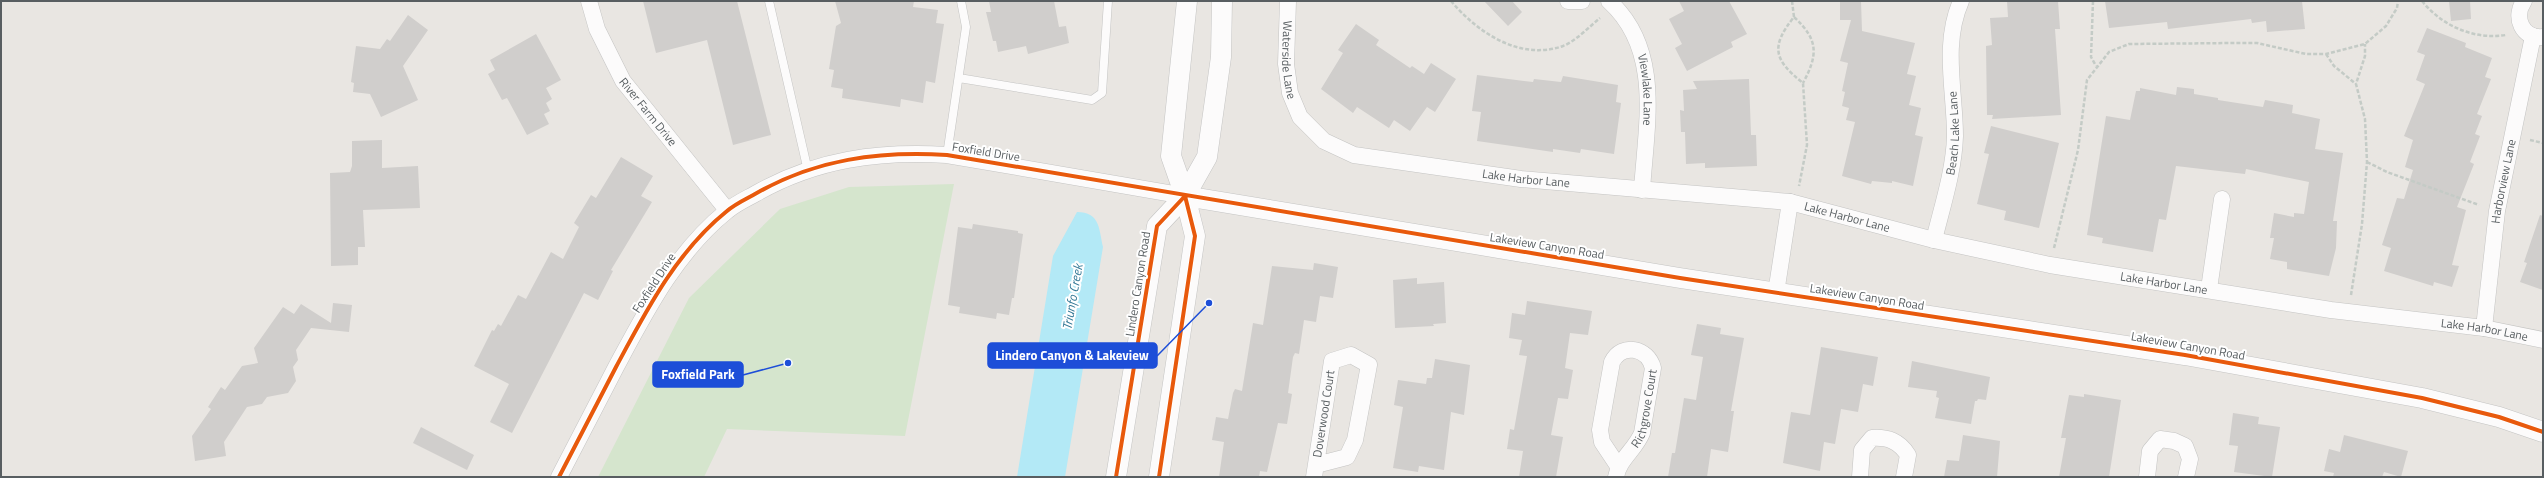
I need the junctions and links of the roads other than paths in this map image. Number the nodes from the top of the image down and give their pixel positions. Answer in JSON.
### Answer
{"nodes":[{"id":1,"x":589,"y":1,"type":"edge"},
{"id":2,"x":769,"y":1,"type":"edge"},
{"id":3,"x":961,"y":1,"type":"edge"},
{"id":4,"x":1108,"y":1,"type":"edge"},
{"id":5,"x":1187,"y":1,"type":"edge"},
{"id":6,"x":1222,"y":1,"type":"edge"},
{"id":7,"x":1288,"y":1,"type":"edge"},
{"id":8,"x":1568,"y":1,"type":"edge"},
{"id":9,"x":1582,"y":1,"type":"edge"},
{"id":10,"x":1961,"y":1,"type":"edge"},
{"id":11,"x":2524,"y":1,"type":"edge"},
{"id":12,"x":1612,"y":4,"type":"edge"},
{"id":13,"x":2533,"y":34,"type":"edge"},
{"id":14,"x":959,"y":78,"type":"junction"},
{"id":15,"x":1300,"y":117,"type":"joint"},
{"id":16,"x":947,"y":156,"type":"junction"},
{"id":17,"x":808,"y":171,"type":"junction"},
{"id":18,"x":1642,"y":190,"type":"junction"},
{"id":19,"x":1185,"y":196,"type":"junction"},
{"id":20,"x":2222,"y":199,"type":"dead end"},
{"id":21,"x":1790,"y":202,"type":"junction"},
{"id":22,"x":727,"y":210,"type":"junction"},
{"id":23,"x":1934,"y":240,"type":"junction"},
{"id":24,"x":2209,"y":289,"type":"junction"},
{"id":25,"x":1776,"y":293,"type":"junction"},
{"id":26,"x":2484,"y":328,"type":"junction"},
{"id":27,"x":2543,"y":340,"type":"edge"},
{"id":28,"x":2543,"y":432,"type":"edge"},
{"id":29,"x":1315,"y":471,"type":"edge"},
{"id":30,"x":1617,"y":472,"type":"edge"},
{"id":31,"x":559,"y":477,"type":"edge"},
{"id":32,"x":1116,"y":477,"type":"edge"},
{"id":33,"x":1159,"y":477,"type":"edge"},
{"id":34,"x":1860,"y":477,"type":"edge"},
{"id":35,"x":1904,"y":477,"type":"edge"},
{"id":36,"x":2147,"y":477,"type":"edge"},
{"id":37,"x":2186,"y":477,"type":"edge"}],
"edges":[{"from":1,"to":22,"type":"street","name":"River Farm Drive"},
{"from":2,"to":17,"type":"lane"},
{"from":3,"to":14,"type":"lane"},
{"from":4,"to":14,"type":"lane"},
{"from":5,"to":19,"type":"street"},
{"from":6,"to":19,"type":"street","name":"Lindero Canyon Road"},
{"from":7,"to":15,"type":"street","name":"Waterside Lane"},
{"from":8,"to":9,"type":"street"},
{"from":10,"to":23,"type":"street","name":"Beach Lake Lane"},
{"from":11,"to":13,"type":"street","name":"Harborview Lane"},
{"from":12,"to":18,"type":"street","name":"Viewlake Lane"},
{"from":13,"to":26,"type":"street","name":"Harborview Lane"},
{"from":14,"to":16,"type":"lane"},
{"from":15,"to":18,"type":"street","name":"Lake Harbor Lane"},
{"from":16,"to":17,"type":"street","name":"Foxfield Drive"},
{"from":16,"to":19,"type":"street","name":"Foxfield Drive"},
{"from":17,"to":22,"type":"street","name":"Foxfield Drive"},
{"from":18,"to":21,"type":"street","name":"Lake Harbor Lane"},
{"from":19,"to":25,"type":"street","name":"Lakeview Canyon Road"},
{"from":19,"to":32,"type":"street","name":"Lindero Canyon Road"},
{"from":19,"to":33,"type":"street"},
{"from":20,"to":24,"type":"street"},
{"from":21,"to":23,"type":"street","name":"Lake Harbor Lane"},
{"from":21,"to":25,"type":"street","name":"Lake Harbor Lane"},
{"from":22,"to":31,"type":"street","name":"Foxfield Drive"},
{"from":23,"to":24,"type":"street","name":"Lake Harbor Lane"},
{"from":24,"to":26,"type":"street","name":"Lake Harbor Lane"},
{"from":25,"to":28,"type":"street","name":"Lakeview Canyon Road"},
{"from":26,"to":27,"type":"street","name":"Lake Harbor Lane"},
{"from":29,"to":29,"type":"street","name":"Doverwood Court"},
{"from":30,"to":30,"type":"street","name":"Richgrove Court"},
{"from":34,"to":35,"type":"street"},
{"from":36,"to":37,"type":"street"}]}
